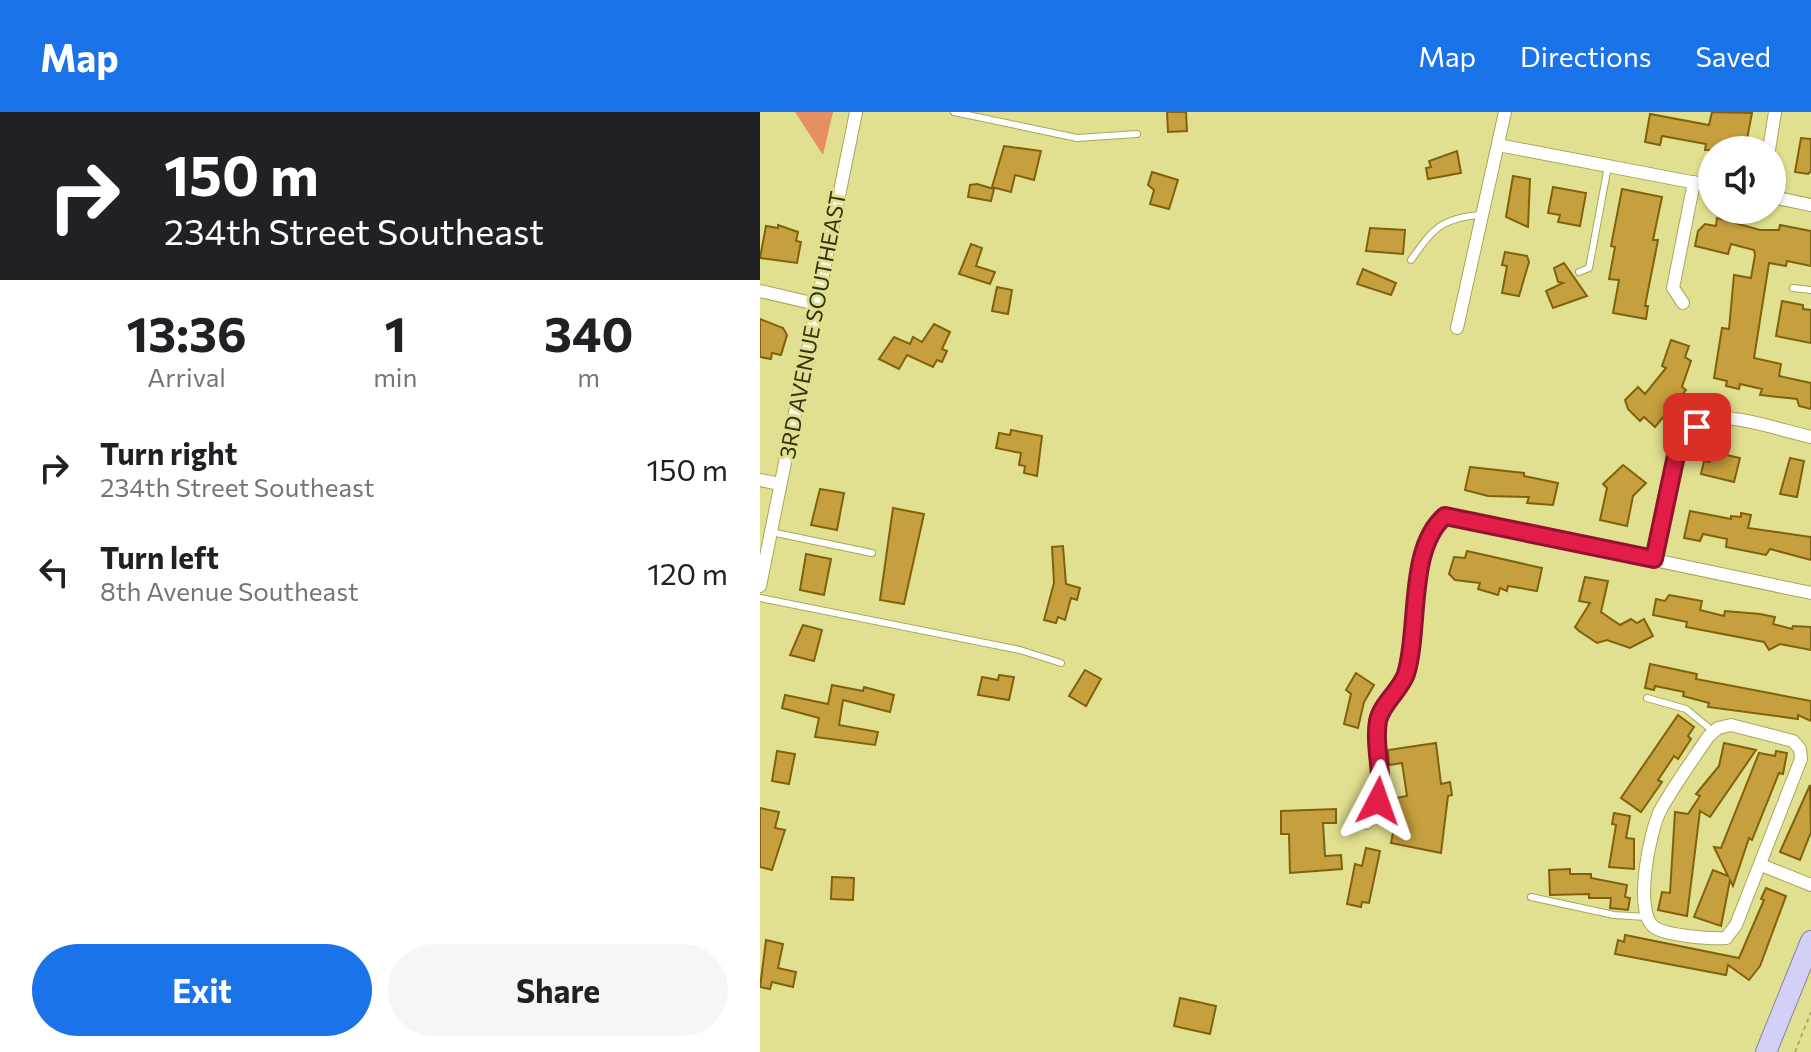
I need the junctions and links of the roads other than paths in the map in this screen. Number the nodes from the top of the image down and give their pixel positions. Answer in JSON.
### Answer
{"nodes":[{"id":1,"x":856,"y":112,"type":"edge"},
{"id":2,"x":954,"y":112,"type":"edge"},
{"id":3,"x":1505,"y":112,"type":"edge"},
{"id":4,"x":1775,"y":112,"type":"edge"},
{"id":5,"x":1137,"y":134,"type":"dead end"},
{"id":6,"x":1771,"y":136,"type":"edge"},
{"id":7,"x":1498,"y":145,"type":"junction"},
{"id":8,"x":1608,"y":166,"type":"junction"},
{"id":9,"x":1694,"y":182,"type":"junction"},
{"id":10,"x":1698,"y":183,"type":"edge"},
{"id":11,"x":1786,"y":200,"type":"edge"},
{"id":12,"x":1811,"y":205,"type":"edge"},
{"id":13,"x":1484,"y":215,"type":"junction"},
{"id":14,"x":1411,"y":260,"type":"dead end"},
{"id":15,"x":1579,"y":272,"type":"dead end"},
{"id":16,"x":1793,"y":288,"type":"dead end"},
{"id":17,"x":1811,"y":290,"type":"edge"},
{"id":18,"x":760,"y":291,"type":"edge"},
{"id":19,"x":1683,"y":303,"type":"dead end"},
{"id":20,"x":816,"y":304,"type":"junction"},
{"id":21,"x":1457,"y":328,"type":"dead end"},
{"id":22,"x":1811,"y":437,"type":"edge"},
{"id":23,"x":760,"y":480,"type":"edge"},
{"id":24,"x":780,"y":484,"type":"junction"},
{"id":25,"x":771,"y":532,"type":"junction"},
{"id":26,"x":872,"y":553,"type":"dead end"},
{"id":27,"x":1654,"y":559,"type":"junction"},
{"id":28,"x":760,"y":586,"type":"edge"},
{"id":29,"x":1811,"y":593,"type":"edge"},
{"id":30,"x":760,"y":598,"type":"edge"},
{"id":31,"x":1061,"y":663,"type":"dead end"},
{"id":32,"x":1647,"y":698,"type":"dead end"},
{"id":33,"x":1716,"y":730,"type":"junction"},
{"id":34,"x":1367,"y":823,"type":"dead end"},
{"id":35,"x":1761,"y":865,"type":"junction"},
{"id":36,"x":1811,"y":885,"type":"edge"},
{"id":37,"x":1531,"y":897,"type":"dead end"},
{"id":38,"x":1646,"y":917,"type":"junction"},
{"id":39,"x":1811,"y":941,"type":"edge"},
{"id":40,"x":1766,"y":1052,"type":"edge"}],
"edges":[{"from":1,"to":20,"type":"street","name":"3RD AVENUE SOUTHEAST"},
{"from":2,"to":5,"type":"lane"},
{"from":3,"to":7,"type":"street"},
{"from":4,"to":6,"type":"street"},
{"from":7,"to":8,"type":"street"},
{"from":7,"to":13,"type":"street"},
{"from":8,"to":9,"type":"street"},
{"from":8,"to":15,"type":"lane"},
{"from":9,"to":10,"type":"street"},
{"from":9,"to":19,"type":"street"},
{"from":11,"to":12,"type":"street"},
{"from":13,"to":14,"type":"lane"},
{"from":13,"to":21,"type":"street"},
{"from":16,"to":17,"type":"lane"},
{"from":18,"to":20,"type":"street"},
{"from":20,"to":24,"type":"street","name":"3RD AVENUE SOUTHEAST"},
{"from":22,"to":27,"type":"street"},
{"from":23,"to":24,"type":"street"},
{"from":24,"to":25,"type":"street","name":"3RD AVENUE SOUTHEAST"},
{"from":25,"to":26,"type":"lane"},
{"from":25,"to":28,"type":"street","name":"3RD AVENUE SOUTHEAST"},
{"from":27,"to":29,"type":"street"},
{"from":27,"to":34,"type":"street"},
{"from":30,"to":31,"type":"lane"},
{"from":32,"to":33,"type":"lane"},
{"from":33,"to":35,"type":"street"},
{"from":33,"to":38,"type":"street"},
{"from":35,"to":36,"type":"street"},
{"from":35,"to":38,"type":"street"},
{"from":37,"to":38,"type":"lane"},
{"from":39,"to":40,"type":"main road"}]}
